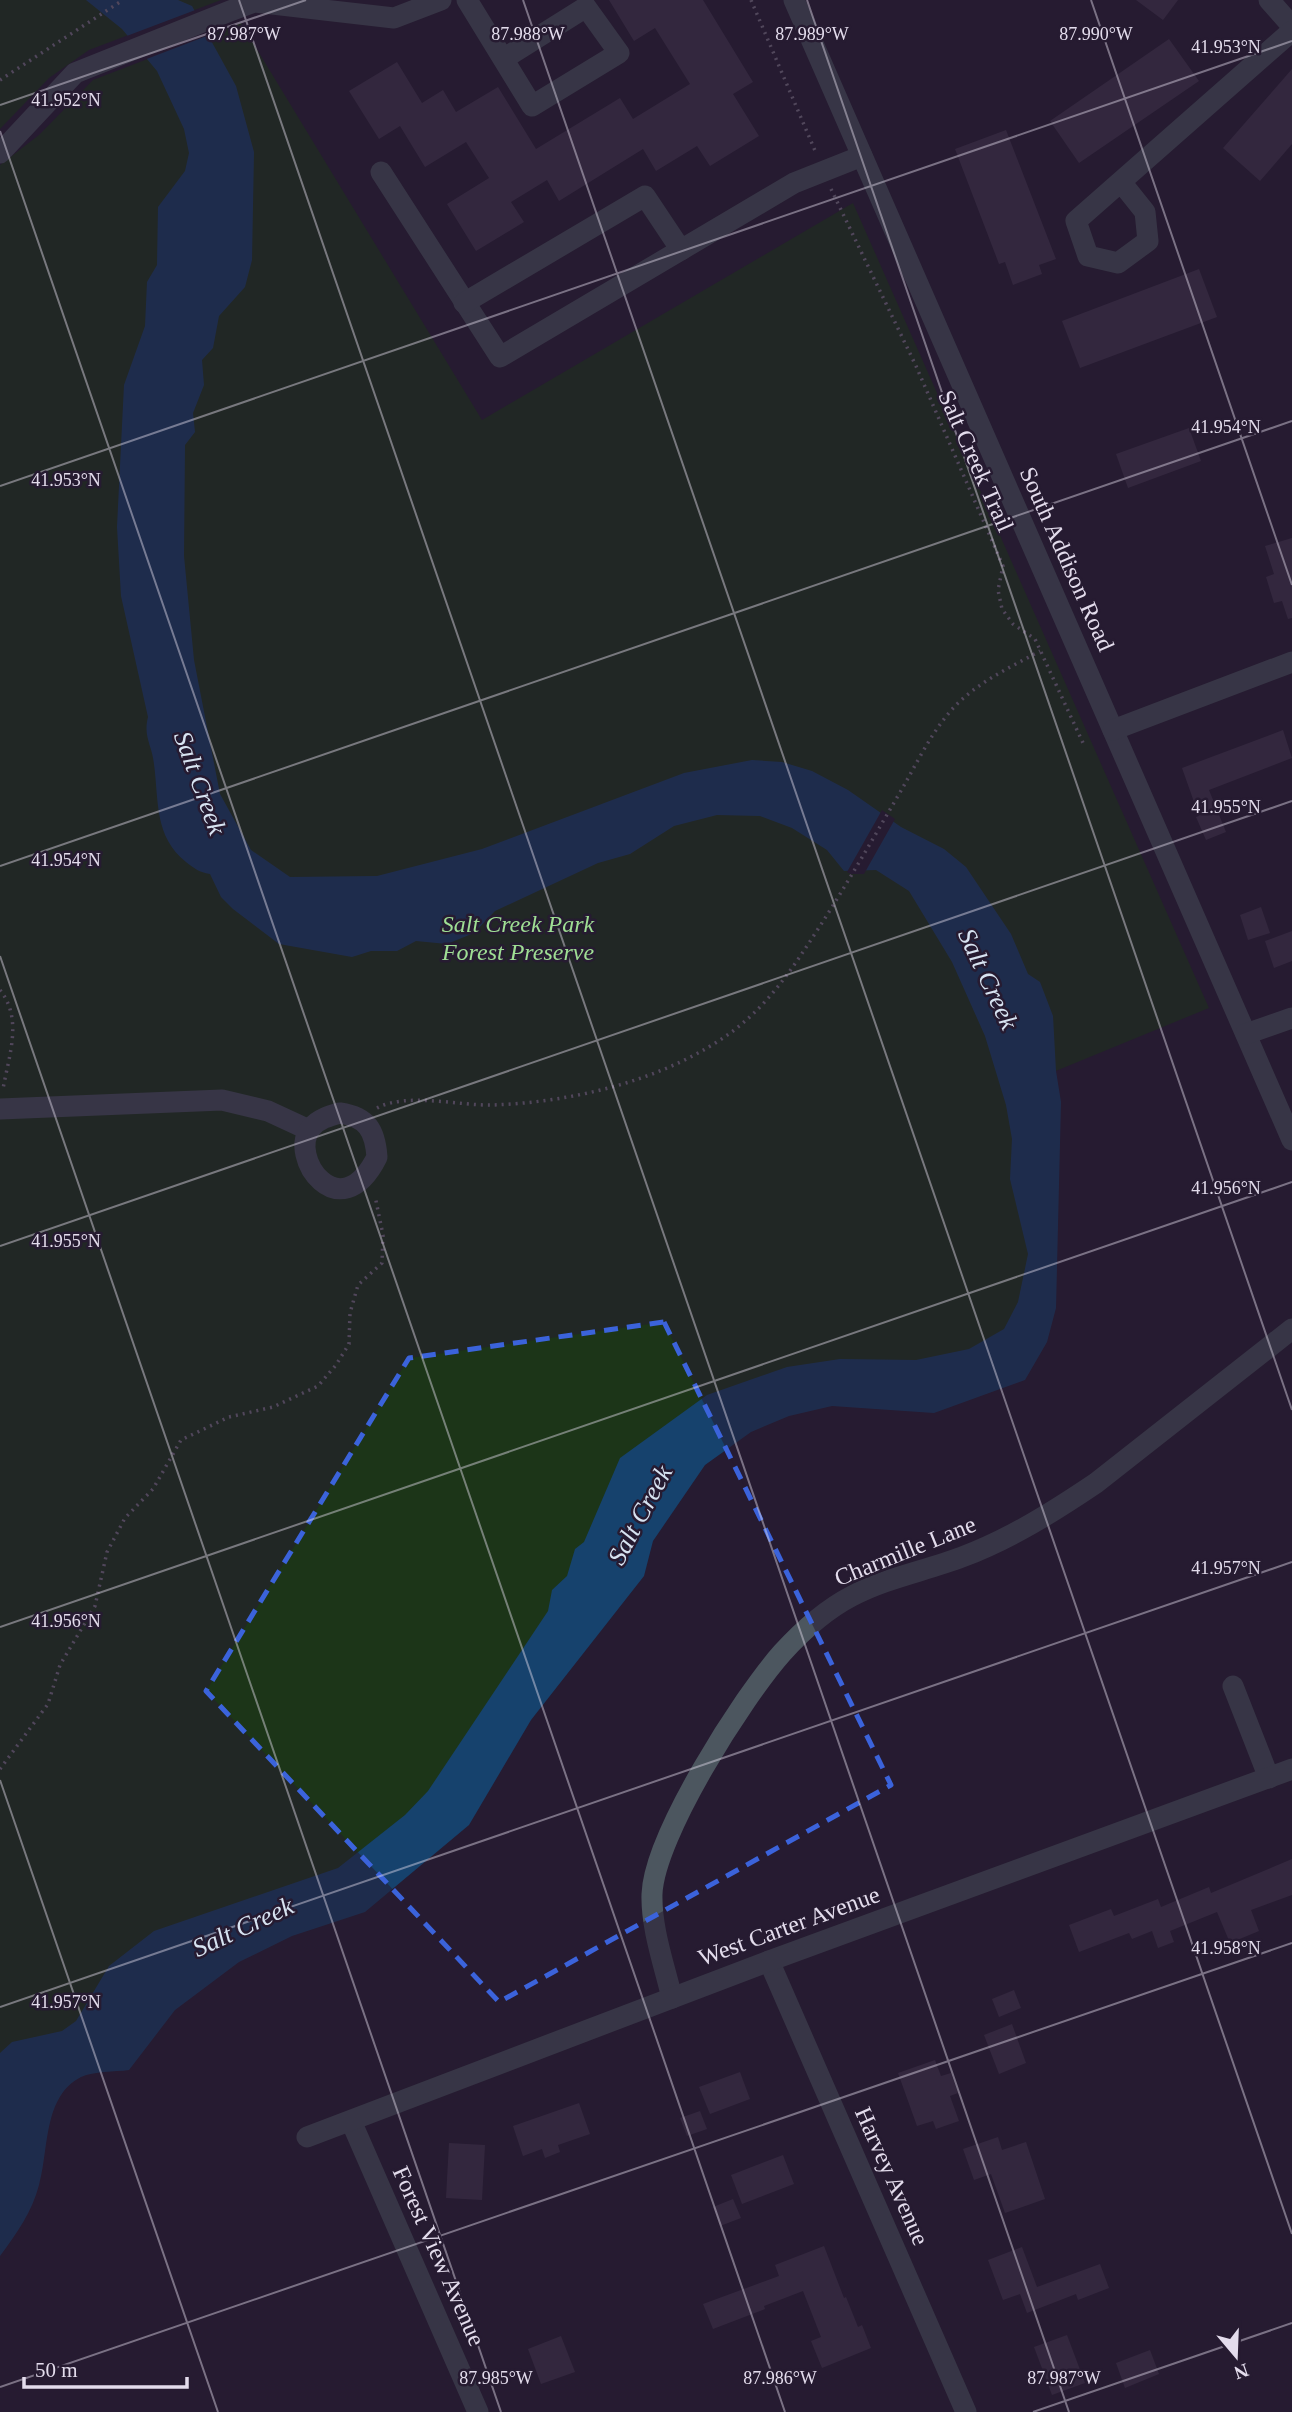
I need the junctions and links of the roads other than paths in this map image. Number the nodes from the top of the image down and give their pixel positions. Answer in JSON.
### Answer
{"nodes":[{"id":1,"x":441,"y":0,"type":"edge"},
{"id":2,"x":467,"y":0,"type":"edge"},
{"id":3,"x":794,"y":0,"type":"edge"},
{"id":4,"x":1269,"y":0,"type":"edge"},
{"id":5,"x":1292,"y":29,"type":"edge"},
{"id":6,"x":503,"y":59,"type":"junction"},
{"id":7,"x":0,"y":153,"type":"edge"},
{"id":8,"x":862,"y":156,"type":"junction"},
{"id":9,"x":381,"y":172,"type":"dead end"},
{"id":10,"x":1121,"y":182,"type":"dead end"},
{"id":11,"x":681,"y":250,"type":"junction"},
{"id":12,"x":464,"y":303,"type":"junction"},
{"id":13,"x":1292,"y":662,"type":"edge"},
{"id":14,"x":1113,"y":730,"type":"junction"},
{"id":15,"x":1292,"y":1017,"type":"edge"},
{"id":16,"x":1246,"y":1034,"type":"junction"},
{"id":17,"x":0,"y":1108,"type":"edge"},
{"id":18,"x":309,"y":1130,"type":"junction"},
{"id":19,"x":1292,"y":1140,"type":"edge"},
{"id":20,"x":1292,"y":1329,"type":"edge"},
{"id":21,"x":1234,"y":1686,"type":"dead end"},
{"id":22,"x":1292,"y":1769,"type":"edge"},
{"id":23,"x":1269,"y":1778,"type":"junction"},
{"id":24,"x":769,"y":1961,"type":"junction"},
{"id":25,"x":672,"y":1998,"type":"junction"},
{"id":26,"x":351,"y":2120,"type":"junction"},
{"id":27,"x":307,"y":2137,"type":"dead end"},
{"id":28,"x":478,"y":2412,"type":"edge"},
{"id":29,"x":966,"y":2412,"type":"edge"}],
"edges":[{"from":1,"to":7,"type":"street"},
{"from":2,"to":6,"type":"street"},
{"from":3,"to":8,"type":"street","name":"South Addison Road"},
{"from":4,"to":5,"type":"street"},
{"from":5,"to":10,"type":"street"},
{"from":6,"to":6,"type":"street"},
{"from":8,"to":11,"type":"street"},
{"from":8,"to":14,"type":"street","name":"South Addison Road"},
{"from":9,"to":12,"type":"street"},
{"from":11,"to":12,"type":"street"},
{"from":11,"to":12,"type":"street"},
{"from":13,"to":14,"type":"street"},
{"from":14,"to":16,"type":"street","name":"South Addison Road"},
{"from":15,"to":16,"type":"street"},
{"from":16,"to":19,"type":"street","name":"South Addison Road"},
{"from":17,"to":18,"type":"street"},
{"from":18,"to":18,"type":"street"},
{"from":20,"to":25,"type":"street","name":"Charmille Lane"},
{"from":21,"to":23,"type":"street"},
{"from":22,"to":23,"type":"street","name":"West Carter Avenue"},
{"from":23,"to":24,"type":"street","name":"West Carter Avenue"},
{"from":24,"to":25,"type":"street","name":"West Carter Avenue"},
{"from":24,"to":29,"type":"street","name":"Harvey Avenue"},
{"from":25,"to":26,"type":"street","name":"West Carter Avenue"},
{"from":26,"to":27,"type":"street","name":"West Carter Avenue"},
{"from":26,"to":28,"type":"street","name":"Forest View Avenue"}]}
